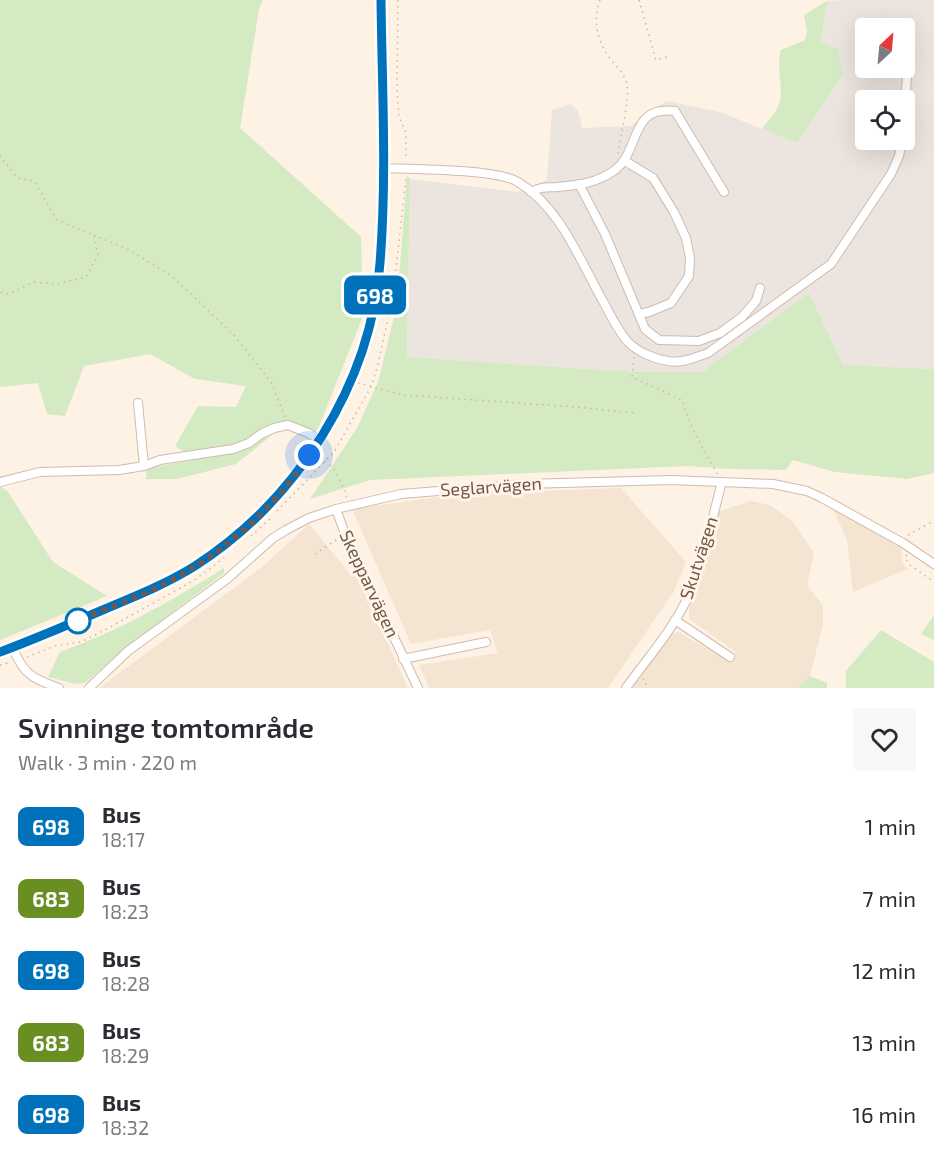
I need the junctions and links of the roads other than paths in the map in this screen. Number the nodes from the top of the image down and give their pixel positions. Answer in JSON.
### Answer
{"nodes":[{"id":1,"x":381,"y":0,"type":"edge"},
{"id":2,"x":900,"y":150,"type":"edge"},
{"id":3,"x":625,"y":161,"type":"junction"},
{"id":4,"x":383,"y":168,"type":"junction"},
{"id":5,"x":579,"y":184,"type":"junction"},
{"id":6,"x":531,"y":192,"type":"junction"},
{"id":7,"x":724,"y":192,"type":"dead end"},
{"id":8,"x":759,"y":288,"type":"dead end"},
{"id":9,"x":639,"y":314,"type":"junction"},
{"id":10,"x":138,"y":403,"type":"dead end"},
{"id":11,"x":320,"y":441,"type":"junction"},
{"id":12,"x":144,"y":466,"type":"junction"},
{"id":13,"x":0,"y":482,"type":"edge"},
{"id":14,"x":722,"y":482,"type":"junction"},
{"id":15,"x":340,"y":508,"type":"junction"},
{"id":16,"x":934,"y":564,"type":"edge"},
{"id":17,"x":675,"y":620,"type":"junction"},
{"id":18,"x":486,"y":642,"type":"dead end"},
{"id":19,"x":13,"y":648,"type":"junction"},
{"id":20,"x":0,"y":652,"type":"edge"},
{"id":21,"x":730,"y":657,"type":"dead end"},
{"id":22,"x":403,"y":658,"type":"junction"},
{"id":23,"x":60,"y":688,"type":"edge"},
{"id":24,"x":89,"y":688,"type":"edge"},
{"id":25,"x":418,"y":688,"type":"edge"},
{"id":26,"x":626,"y":688,"type":"edge"}],
"edges":[{"from":1,"to":4,"type":"main road"},
{"from":2,"to":6,"type":"street"},
{"from":3,"to":5,"type":"street"},
{"from":3,"to":7,"type":"street"},
{"from":3,"to":9,"type":"street"},
{"from":4,"to":6,"type":"street"},
{"from":4,"to":11,"type":"main road"},
{"from":5,"to":6,"type":"street"},
{"from":5,"to":9,"type":"street"},
{"from":8,"to":9,"type":"street"},
{"from":10,"to":12,"type":"street"},
{"from":11,"to":12,"type":"street"},
{"from":11,"to":19,"type":"main road"},
{"from":12,"to":13,"type":"street"},
{"from":14,"to":15,"type":"street","name":"Seglarvägen"},
{"from":14,"to":16,"type":"street","name":"Seglarvägen"},
{"from":14,"to":17,"type":"street","name":"Skutvägen"},
{"from":15,"to":22,"type":"street","name":"Skepparvägen"},
{"from":15,"to":24,"type":"street","name":"Seglarvägen"},
{"from":17,"to":21,"type":"street"},
{"from":17,"to":26,"type":"street","name":"Skutvägen"},
{"from":18,"to":22,"type":"street","name":"Skepparvägen"},
{"from":19,"to":20,"type":"main road"},
{"from":19,"to":23,"type":"street"},
{"from":22,"to":25,"type":"street","name":"Skepparvägen"}]}
